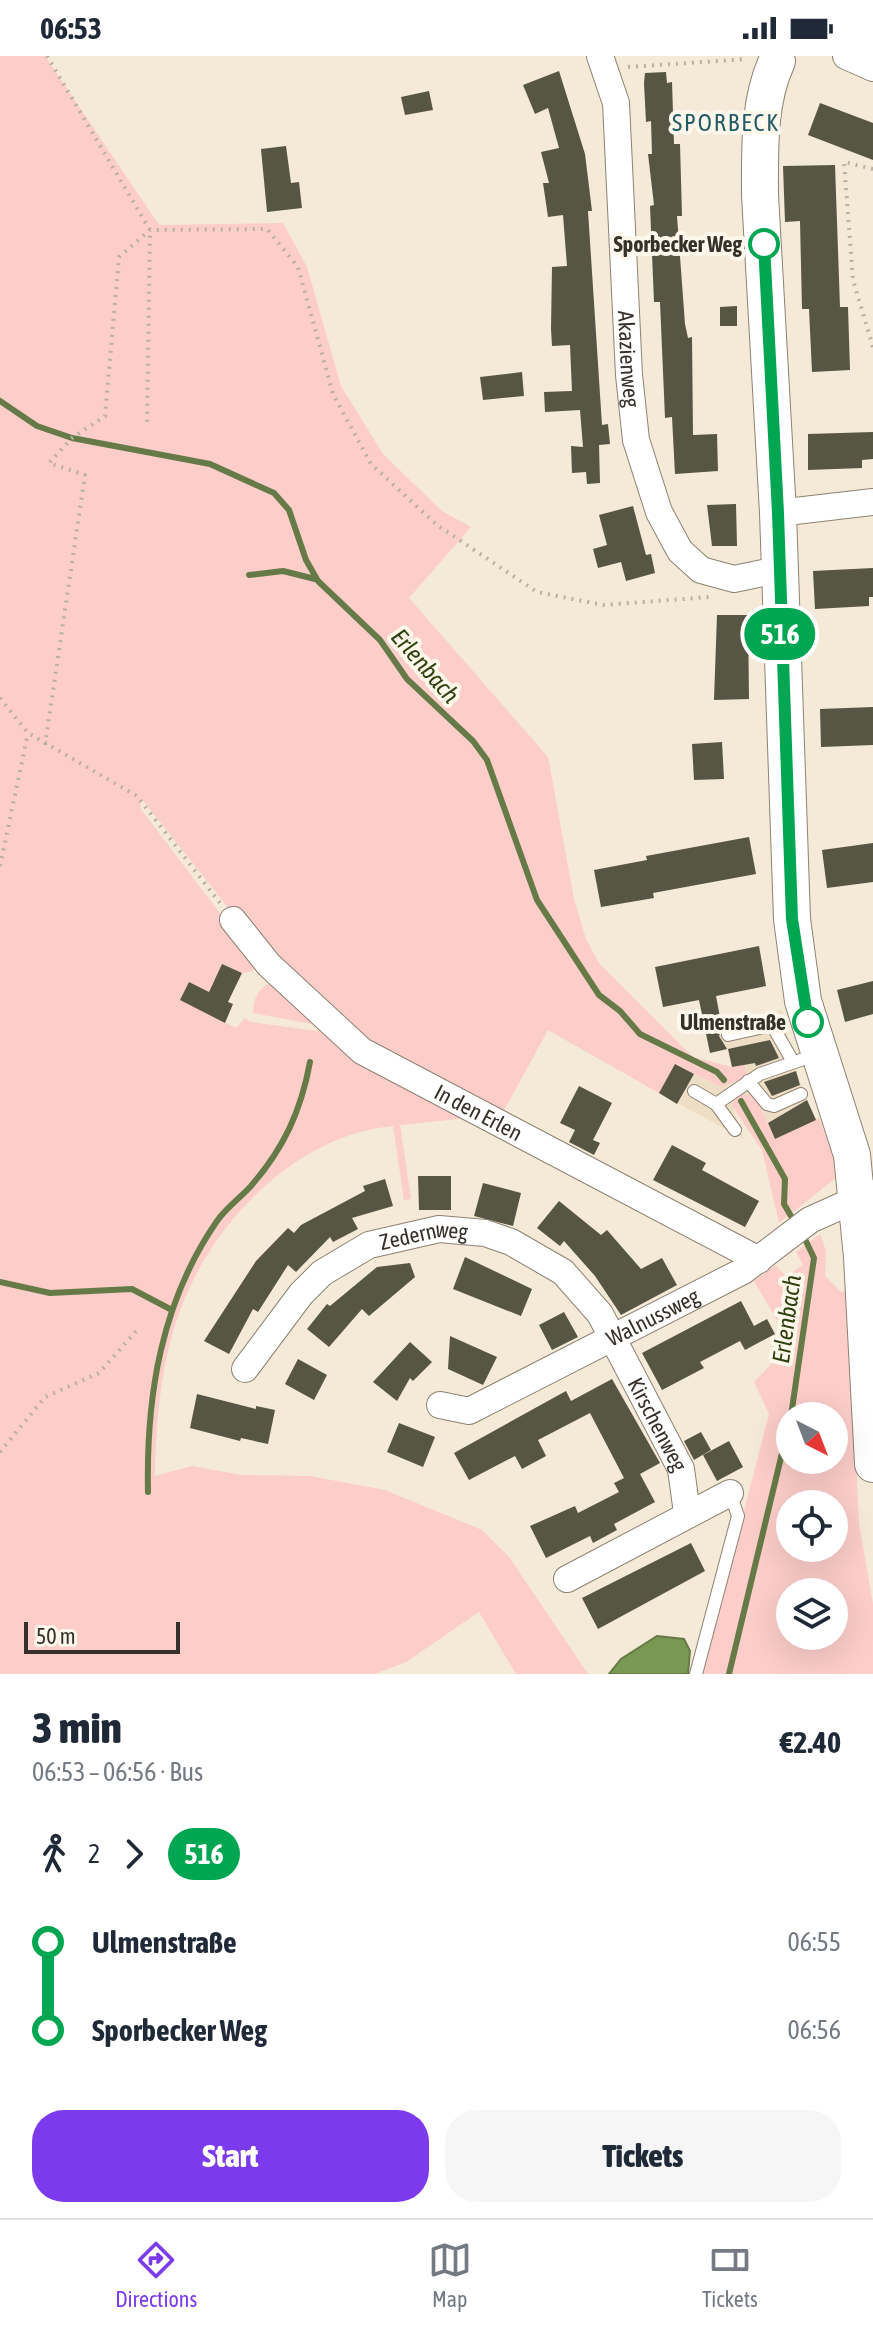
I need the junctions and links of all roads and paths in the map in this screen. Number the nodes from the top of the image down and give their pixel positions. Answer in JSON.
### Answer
{"nodes":[{"id":1,"x":47,"y":56,"type":"edge"},
{"id":2,"x":846,"y":56,"type":"edge"},
{"id":3,"x":772,"y":58,"type":"edge"},
{"id":4,"x":603,"y":63,"type":"edge"},
{"id":5,"x":873,"y":68,"type":"edge"},
{"id":6,"x":873,"y":169,"type":"edge"},
{"id":7,"x":150,"y":230,"type":"junction"},
{"id":8,"x":873,"y":347,"type":"edge"},
{"id":9,"x":147,"y":425,"type":"dead end"},
{"id":10,"x":873,"y":502,"type":"edge"},
{"id":11,"x":778,"y":513,"type":"junction"},
{"id":12,"x":777,"y":570,"type":"junction"},
{"id":13,"x":734,"y":579,"type":"junction"},
{"id":14,"x":0,"y":698,"type":"edge"},
{"id":15,"x":28,"y":733,"type":"junction"},
{"id":16,"x":45,"y":745,"type":"junction"},
{"id":17,"x":0,"y":866,"type":"edge"},
{"id":18,"x":233,"y":920,"type":"joint"},
{"id":19,"x":728,"y":1035,"type":"dead end"},
{"id":20,"x":805,"y":1058,"type":"junction"},
{"id":21,"x":748,"y":1081,"type":"junction"},
{"id":22,"x":694,"y":1091,"type":"dead end"},
{"id":23,"x":801,"y":1094,"type":"dead end"},
{"id":24,"x":716,"y":1104,"type":"junction"},
{"id":25,"x":735,"y":1130,"type":"dead end"},
{"id":26,"x":865,"y":1195,"type":"edge"},
{"id":27,"x":759,"y":1260,"type":"junction"},
{"id":28,"x":138,"y":1329,"type":"dead end"},
{"id":29,"x":613,"y":1338,"type":"junction"},
{"id":30,"x":245,"y":1369,"type":"dead end"},
{"id":31,"x":440,"y":1405,"type":"dead end"},
{"id":32,"x":0,"y":1452,"type":"edge"},
{"id":33,"x":873,"y":1464,"type":"edge"},
{"id":34,"x":730,"y":1493,"type":"joint"},
{"id":35,"x":687,"y":1513,"type":"junction"},
{"id":36,"x":567,"y":1579,"type":"dead end"},
{"id":37,"x":696,"y":1674,"type":"edge"}],
"edges":[{"from":1,"to":7,"type":"path"},
{"from":2,"to":5,"type":"street"},
{"from":3,"to":4,"type":"path"},
{"from":3,"to":11,"type":"street"},
{"from":4,"to":13,"type":"street","name":"Akazienweg"},
{"from":6,"to":8,"type":"path"},
{"from":7,"to":9,"type":"path"},
{"from":7,"to":13,"type":"path"},
{"from":7,"to":16,"type":"path"},
{"from":10,"to":11,"type":"street"},
{"from":11,"to":12,"type":"street"},
{"from":12,"to":13,"type":"street"},
{"from":12,"to":20,"type":"street"},
{"from":14,"to":15,"type":"path"},
{"from":15,"to":16,"type":"path"},
{"from":15,"to":17,"type":"path"},
{"from":16,"to":18,"type":"path"},
{"from":18,"to":27,"type":"street","name":"In den Erlen"},
{"from":19,"to":20,"type":"lane"},
{"from":20,"to":21,"type":"lane"},
{"from":20,"to":26,"type":"street"},
{"from":21,"to":23,"type":"lane"},
{"from":21,"to":24,"type":"lane"},
{"from":22,"to":24,"type":"lane"},
{"from":24,"to":25,"type":"lane"},
{"from":26,"to":27,"type":"street","name":"Walnussweg"},
{"from":26,"to":33,"type":"street"},
{"from":27,"to":29,"type":"street","name":"Walnussweg"},
{"from":28,"to":32,"type":"path"},
{"from":29,"to":30,"type":"street","name":"Zedernweg"},
{"from":29,"to":31,"type":"street","name":"Walnussweg"},
{"from":29,"to":35,"type":"street","name":"Kirschenweg"},
{"from":34,"to":35,"type":"street"},
{"from":34,"to":37,"type":"lane"},
{"from":35,"to":36,"type":"street"}]}
